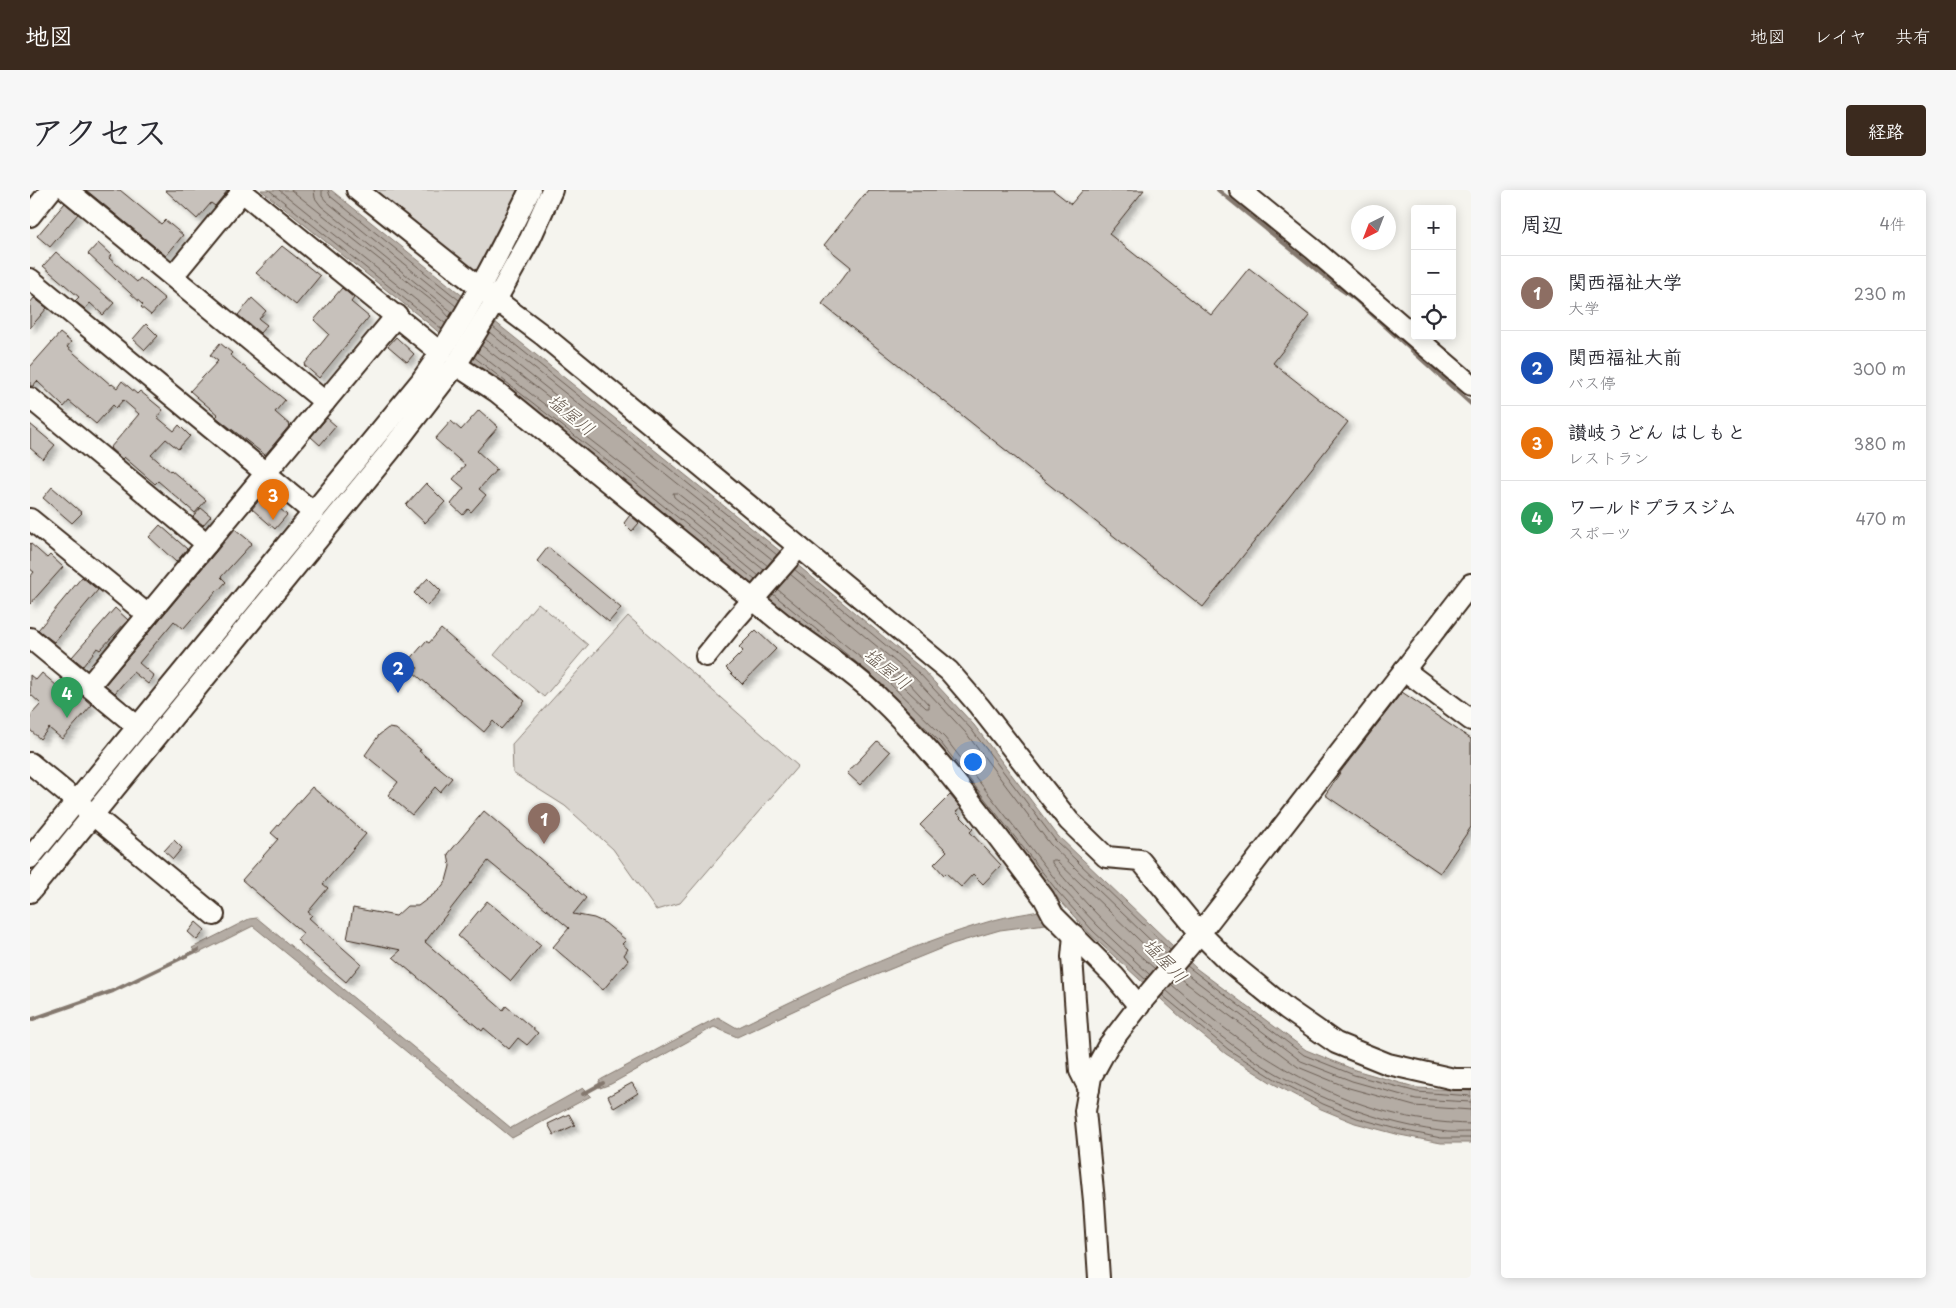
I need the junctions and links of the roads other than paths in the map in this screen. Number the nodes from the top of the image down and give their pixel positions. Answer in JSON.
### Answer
{"nodes":[{"id":1,"x":51,"y":190,"type":"edge"},
{"id":2,"x":66,"y":190,"type":"edge"},
{"id":3,"x":357,"y":190,"type":"edge"},
{"id":4,"x":530,"y":190,"type":"edge"},
{"id":5,"x":552,"y":190,"type":"edge"},
{"id":6,"x":1240,"y":190,"type":"edge"},
{"id":7,"x":241,"y":191,"type":"edge"},
{"id":8,"x":30,"y":216,"type":"edge"},
{"id":9,"x":174,"y":276,"type":"junction"},
{"id":10,"x":30,"y":279,"type":"edge"},
{"id":11,"x":488,"y":294,"type":"junction"},
{"id":12,"x":397,"y":315,"type":"junction"},
{"id":13,"x":449,"y":359,"type":"junction"},
{"id":14,"x":1471,"y":385,"type":"edge"},
{"id":15,"x":30,"y":398,"type":"edge"},
{"id":16,"x":325,"y":402,"type":"junction"},
{"id":17,"x":265,"y":474,"type":"junction"},
{"id":18,"x":314,"y":513,"type":"junction"},
{"id":19,"x":30,"y":519,"type":"edge"},
{"id":20,"x":207,"y":544,"type":"junction"},
{"id":21,"x":799,"y":547,"type":"junction"},
{"id":22,"x":1471,"y":584,"type":"edge"},
{"id":23,"x":754,"y":600,"type":"junction"},
{"id":24,"x":148,"y":615,"type":"junction"},
{"id":25,"x":30,"y":638,"type":"edge"},
{"id":26,"x":706,"y":656,"type":"dead end"},
{"id":27,"x":1404,"y":670,"type":"junction"},
{"id":28,"x":89,"y":686,"type":"junction"},
{"id":29,"x":1471,"y":720,"type":"edge"},
{"id":30,"x":138,"y":727,"type":"junction"},
{"id":31,"x":30,"y":763,"type":"edge"},
{"id":32,"x":77,"y":802,"type":"junction"},
{"id":33,"x":94,"y":814,"type":"junction"},
{"id":34,"x":30,"y":858,"type":"edge"},
{"id":35,"x":30,"y":892,"type":"edge"},
{"id":36,"x":214,"y":914,"type":"dead end"},
{"id":37,"x":1200,"y":933,"type":"junction"},
{"id":38,"x":1074,"y":936,"type":"junction"},
{"id":39,"x":1141,"y":1003,"type":"junction"},
{"id":40,"x":1471,"y":1080,"type":"edge"},
{"id":41,"x":1089,"y":1090,"type":"junction"},
{"id":42,"x":1099,"y":1278,"type":"edge"}],
"edges":[{"from":1,"to":8,"type":"street"},
{"from":2,"to":9,"type":"street"},
{"from":3,"to":11,"type":"street"},
{"from":4,"to":11,"type":"street"},
{"from":5,"to":11,"type":"street"},
{"from":6,"to":14,"type":"street"},
{"from":7,"to":9,"type":"street"},
{"from":7,"to":12,"type":"street"},
{"from":9,"to":16,"type":"street"},
{"from":10,"to":17,"type":"street"},
{"from":11,"to":13,"type":"street"},
{"from":11,"to":21,"type":"street"},
{"from":12,"to":13,"type":"street"},
{"from":12,"to":16,"type":"street"},
{"from":13,"to":18,"type":"street"},
{"from":13,"to":23,"type":"street"},
{"from":13,"to":33,"type":"street"},
{"from":15,"to":20,"type":"street"},
{"from":16,"to":17,"type":"street"},
{"from":17,"to":18,"type":"street"},
{"from":17,"to":20,"type":"street"},
{"from":18,"to":30,"type":"street"},
{"from":19,"to":24,"type":"street"},
{"from":20,"to":24,"type":"street"},
{"from":21,"to":23,"type":"street"},
{"from":21,"to":37,"type":"street"},
{"from":22,"to":27,"type":"street"},
{"from":23,"to":26,"type":"street"},
{"from":23,"to":38,"type":"street"},
{"from":24,"to":28,"type":"street"},
{"from":25,"to":28,"type":"street"},
{"from":27,"to":29,"type":"street"},
{"from":27,"to":37,"type":"street"},
{"from":28,"to":30,"type":"street"},
{"from":30,"to":32,"type":"street"},
{"from":31,"to":32,"type":"street"},
{"from":32,"to":33,"type":"street"},
{"from":32,"to":34,"type":"street"},
{"from":33,"to":35,"type":"street"},
{"from":33,"to":36,"type":"street"},
{"from":37,"to":39,"type":"street"},
{"from":37,"to":40,"type":"street"},
{"from":38,"to":39,"type":"street"},
{"from":38,"to":41,"type":"street"},
{"from":39,"to":41,"type":"street"},
{"from":41,"to":42,"type":"street"}]}
